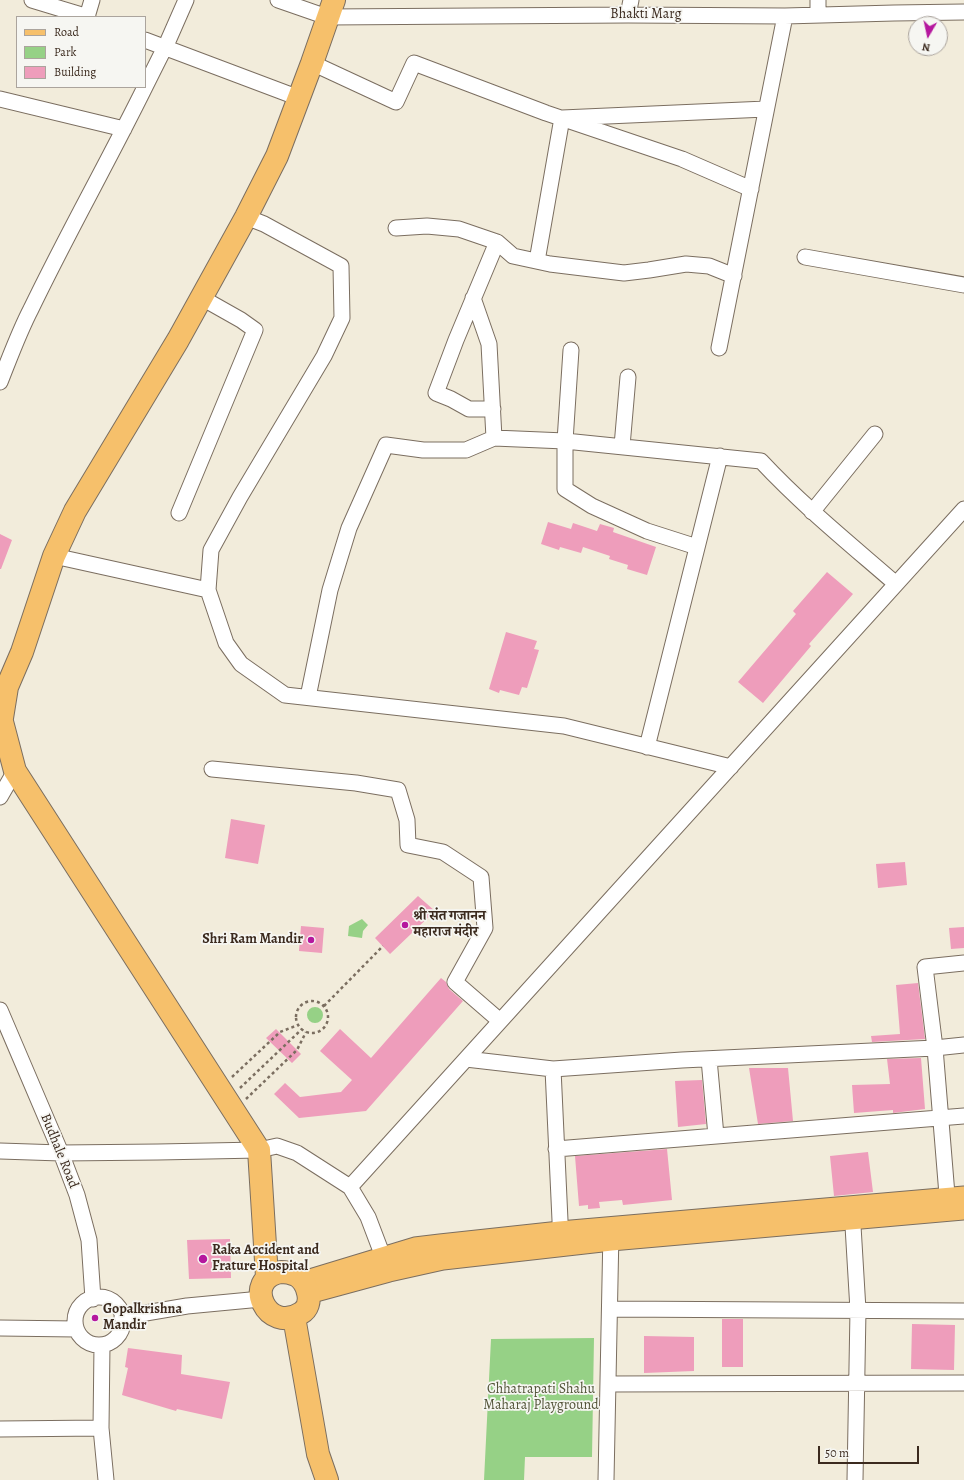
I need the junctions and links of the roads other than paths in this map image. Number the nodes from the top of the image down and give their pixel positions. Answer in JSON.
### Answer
{"nodes":[{"id":1,"x":32,"y":0,"type":"edge"},
{"id":2,"x":92,"y":0,"type":"edge"},
{"id":3,"x":186,"y":0,"type":"edge"},
{"id":4,"x":278,"y":0,"type":"edge"},
{"id":5,"x":632,"y":0,"type":"edge"},
{"id":6,"x":895,"y":6,"type":"edge"},
{"id":7,"x":818,"y":7,"type":"edge"},
{"id":8,"x":331,"y":9,"type":"edge"},
{"id":9,"x":964,"y":12,"type":"edge"},
{"id":10,"x":628,"y":15,"type":"junction"},
{"id":11,"x":85,"y":16,"type":"edge"},
{"id":12,"x":88,"y":16,"type":"edge"},
{"id":13,"x":784,"y":16,"type":"junction"},
{"id":14,"x":146,"y":40,"type":"edge"},
{"id":15,"x":164,"y":48,"type":"junction"},
{"id":16,"x":312,"y":63,"type":"junction"},
{"id":17,"x":146,"y":85,"type":"edge"},
{"id":18,"x":144,"y":88,"type":"edge"},
{"id":19,"x":299,"y":98,"type":"junction"},
{"id":20,"x":0,"y":99,"type":"edge"},
{"id":21,"x":766,"y":109,"type":"junction"},
{"id":22,"x":562,"y":118,"type":"junction"},
{"id":23,"x":124,"y":129,"type":"junction"},
{"id":24,"x":751,"y":189,"type":"junction"},
{"id":25,"x":246,"y":217,"type":"junction"},
{"id":26,"x":396,"y":228,"type":"dead end"},
{"id":27,"x":497,"y":242,"type":"junction"},
{"id":28,"x":805,"y":257,"type":"dead end"},
{"id":29,"x":537,"y":261,"type":"junction"},
{"id":30,"x":734,"y":276,"type":"junction"},
{"id":31,"x":964,"y":285,"type":"edge"},
{"id":32,"x":202,"y":298,"type":"junction"},
{"id":33,"x":473,"y":298,"type":"junction"},
{"id":34,"x":719,"y":348,"type":"dead end"},
{"id":35,"x":571,"y":350,"type":"dead end"},
{"id":36,"x":628,"y":377,"type":"dead end"},
{"id":37,"x":0,"y":382,"type":"edge"},
{"id":38,"x":493,"y":409,"type":"junction"},
{"id":39,"x":875,"y":434,"type":"dead end"},
{"id":40,"x":494,"y":438,"type":"junction"},
{"id":41,"x":565,"y":441,"type":"junction"},
{"id":42,"x":622,"y":446,"type":"junction"},
{"id":43,"x":720,"y":456,"type":"junction"},
{"id":44,"x":964,"y":509,"type":"edge"},
{"id":45,"x":812,"y":512,"type":"junction"},
{"id":46,"x":179,"y":513,"type":"dead end"},
{"id":47,"x":698,"y":547,"type":"junction"},
{"id":48,"x":54,"y":556,"type":"junction"},
{"id":49,"x":896,"y":584,"type":"junction"},
{"id":50,"x":208,"y":590,"type":"junction"},
{"id":51,"x":308,"y":697,"type":"junction"},
{"id":52,"x":1,"y":716,"type":"edge"},
{"id":53,"x":647,"y":747,"type":"junction"},
{"id":54,"x":731,"y":767,"type":"junction"},
{"id":55,"x":212,"y":769,"type":"dead end"},
{"id":56,"x":15,"y":771,"type":"junction"},
{"id":57,"x":0,"y":797,"type":"edge"},
{"id":58,"x":964,"y":963,"type":"edge"},
{"id":59,"x":0,"y":1010,"type":"edge"},
{"id":60,"x":500,"y":1022,"type":"junction"},
{"id":61,"x":964,"y":1045,"type":"edge"},
{"id":62,"x":935,"y":1048,"type":"junction"},
{"id":63,"x":466,"y":1059,"type":"junction"},
{"id":64,"x":709,"y":1059,"type":"junction"},
{"id":65,"x":553,"y":1069,"type":"junction"},
{"id":66,"x":964,"y":1116,"type":"edge"},
{"id":67,"x":941,"y":1118,"type":"junction"},
{"id":68,"x":716,"y":1136,"type":"junction"},
{"id":69,"x":556,"y":1149,"type":"junction"},
{"id":70,"x":259,"y":1150,"type":"junction"},
{"id":71,"x":61,"y":1153,"type":"junction"},
{"id":72,"x":1,"y":1154,"type":"edge"},
{"id":73,"x":350,"y":1187,"type":"junction"},
{"id":74,"x":956,"y":1203,"type":"edge"},
{"id":75,"x":853,"y":1213,"type":"junction"},
{"id":76,"x":611,"y":1234,"type":"junction"},
{"id":77,"x":561,"y":1238,"type":"junction"},
{"id":78,"x":386,"y":1265,"type":"junction"},
{"id":79,"x":267,"y":1277,"type":"junction"},
{"id":80,"x":306,"y":1287,"type":"junction"},
{"id":81,"x":93,"y":1298,"type":"junction"},
{"id":82,"x":261,"y":1299,"type":"junction"},
{"id":83,"x":610,"y":1309,"type":"junction"},
{"id":84,"x":858,"y":1310,"type":"junction"},
{"id":85,"x":964,"y":1311,"type":"edge"},
{"id":86,"x":122,"y":1317,"type":"junction"},
{"id":87,"x":294,"y":1317,"type":"junction"},
{"id":88,"x":0,"y":1328,"type":"edge"},
{"id":89,"x":76,"y":1330,"type":"junction"},
{"id":90,"x":102,"y":1345,"type":"junction"},
{"id":91,"x":856,"y":1383,"type":"junction"},
{"id":92,"x":964,"y":1383,"type":"edge"},
{"id":93,"x":608,"y":1384,"type":"junction"},
{"id":94,"x":101,"y":1428,"type":"junction"},
{"id":95,"x":0,"y":1429,"type":"edge"},
{"id":96,"x":106,"y":1480,"type":"edge"},
{"id":97,"x":327,"y":1480,"type":"edge"},
{"id":98,"x":606,"y":1480,"type":"edge"},
{"id":99,"x":855,"y":1480,"type":"edge"}],
"edges":[{"from":1,"to":11,"type":"street"},
{"from":2,"to":12,"type":"street"},
{"from":3,"to":15,"type":"street"},
{"from":4,"to":8,"type":"street","name":"Bhakti Marg"},
{"from":5,"to":10,"type":"street"},
{"from":6,"to":7,"type":"street","name":"Bhakti Marg"},
{"from":6,"to":9,"type":"street","name":"Bhakti Marg"},
{"from":7,"to":13,"type":"street","name":"Bhakti Marg"},
{"from":8,"to":10,"type":"street","name":"Bhakti Marg"},
{"from":8,"to":16,"type":"highway"},
{"from":10,"to":13,"type":"street","name":"Bhakti Marg"},
{"from":13,"to":21,"type":"street"},
{"from":14,"to":15,"type":"street"},
{"from":15,"to":17,"type":"street"},
{"from":15,"to":19,"type":"street"},
{"from":16,"to":19,"type":"highway"},
{"from":16,"to":22,"type":"street"},
{"from":18,"to":23,"type":"street"},
{"from":19,"to":25,"type":"highway"},
{"from":20,"to":23,"type":"street"},
{"from":21,"to":22,"type":"street"},
{"from":21,"to":24,"type":"street"},
{"from":22,"to":24,"type":"street"},
{"from":22,"to":29,"type":"street"},
{"from":23,"to":37,"type":"street"},
{"from":24,"to":30,"type":"street"},
{"from":25,"to":32,"type":"highway"},
{"from":25,"to":50,"type":"street"},
{"from":26,"to":27,"type":"street"},
{"from":27,"to":29,"type":"street"},
{"from":27,"to":33,"type":"street"},
{"from":28,"to":31,"type":"street"},
{"from":29,"to":30,"type":"street"},
{"from":30,"to":34,"type":"street"},
{"from":32,"to":46,"type":"street"},
{"from":32,"to":48,"type":"highway"},
{"from":33,"to":38,"type":"street"},
{"from":33,"to":38,"type":"street"},
{"from":35,"to":41,"type":"street"},
{"from":36,"to":42,"type":"street"},
{"from":38,"to":40,"type":"street"},
{"from":39,"to":45,"type":"street"},
{"from":40,"to":41,"type":"street"},
{"from":40,"to":51,"type":"street"},
{"from":41,"to":42,"type":"street"},
{"from":41,"to":47,"type":"street"},
{"from":42,"to":43,"type":"street"},
{"from":43,"to":45,"type":"street"},
{"from":43,"to":47,"type":"street"},
{"from":44,"to":49,"type":"street"},
{"from":45,"to":49,"type":"street"},
{"from":47,"to":53,"type":"street"},
{"from":48,"to":50,"type":"street"},
{"from":48,"to":52,"type":"highway"},
{"from":49,"to":54,"type":"street"},
{"from":50,"to":51,"type":"street"},
{"from":51,"to":53,"type":"street"},
{"from":52,"to":56,"type":"highway"},
{"from":53,"to":54,"type":"street"},
{"from":54,"to":60,"type":"street"},
{"from":55,"to":60,"type":"street"},
{"from":56,"to":57,"type":"street"},
{"from":56,"to":70,"type":"highway"},
{"from":58,"to":62,"type":"street"},
{"from":59,"to":71,"type":"street","name":"Budhale Road"},
{"from":60,"to":63,"type":"street"},
{"from":61,"to":62,"type":"street"},
{"from":62,"to":64,"type":"street"},
{"from":62,"to":67,"type":"street"},
{"from":63,"to":65,"type":"street"},
{"from":63,"to":73,"type":"street"},
{"from":64,"to":65,"type":"street"},
{"from":64,"to":68,"type":"street"},
{"from":65,"to":69,"type":"street"},
{"from":66,"to":67,"type":"street"},
{"from":67,"to":68,"type":"street"},
{"from":67,"to":74,"type":"street"},
{"from":68,"to":69,"type":"street"},
{"from":69,"to":77,"type":"street"},
{"from":70,"to":71,"type":"street"},
{"from":70,"to":73,"type":"street"},
{"from":70,"to":79,"type":"highway"},
{"from":71,"to":72,"type":"street"},
{"from":71,"to":81,"type":"street","name":"Budhale Road"},
{"from":73,"to":78,"type":"street"},
{"from":74,"to":75,"type":"main road"},
{"from":75,"to":76,"type":"main road"},
{"from":75,"to":84,"type":"street"},
{"from":76,"to":77,"type":"main road"},
{"from":76,"to":83,"type":"street"},
{"from":77,"to":78,"type":"main road"},
{"from":78,"to":80,"type":"main road"},
{"from":79,"to":80,"type":"highway"},
{"from":79,"to":82,"type":"highway"},
{"from":80,"to":87,"type":"highway"},
{"from":81,"to":86,"type":"street"},
{"from":81,"to":89,"type":"street"},
{"from":82,"to":86,"type":"street"},
{"from":82,"to":87,"type":"highway"},
{"from":83,"to":84,"type":"street"},
{"from":83,"to":93,"type":"street"},
{"from":84,"to":85,"type":"street"},
{"from":84,"to":91,"type":"street"},
{"from":86,"to":90,"type":"street"},
{"from":87,"to":97,"type":"highway"},
{"from":88,"to":89,"type":"street"},
{"from":89,"to":90,"type":"street"},
{"from":90,"to":94,"type":"street"},
{"from":91,"to":92,"type":"street"},
{"from":91,"to":93,"type":"street"},
{"from":91,"to":99,"type":"street"},
{"from":93,"to":98,"type":"street"},
{"from":94,"to":95,"type":"street"},
{"from":94,"to":96,"type":"street"}]}
